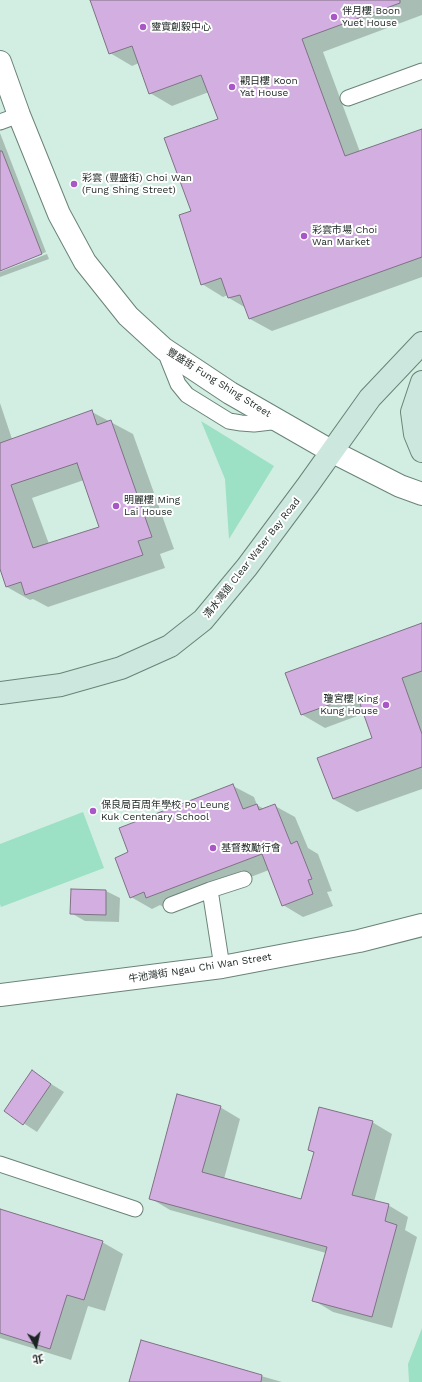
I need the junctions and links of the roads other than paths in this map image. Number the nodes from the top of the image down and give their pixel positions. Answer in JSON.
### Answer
{"nodes":[{"id":1,"x":0,"y":62,"type":"edge"},
{"id":2,"x":422,"y":71,"type":"edge"},
{"id":3,"x":348,"y":98,"type":"dead end"},
{"id":4,"x":9,"y":118,"type":"edge"},
{"id":5,"x":422,"y":343,"type":"edge"},
{"id":6,"x":422,"y":382,"type":"edge"},
{"id":7,"x":331,"y":451,"type":"junction"},
{"id":8,"x":422,"y":451,"type":"edge"},
{"id":9,"x":422,"y":494,"type":"edge"},
{"id":10,"x":0,"y":693,"type":"edge"},
{"id":11,"x":244,"y":879,"type":"dead end"},
{"id":12,"x":210,"y":890,"type":"junction"},
{"id":13,"x":171,"y":905,"type":"dead end"},
{"id":14,"x":422,"y":925,"type":"edge"},
{"id":15,"x":222,"y":967,"type":"junction"},
{"id":16,"x":0,"y":995,"type":"edge"},
{"id":17,"x":0,"y":1164,"type":"edge"},
{"id":18,"x":135,"y":1209,"type":"dead end"}],
"edges":[{"from":1,"to":4,"type":"street","name":"豐盛街 Fung Shing Street"},
{"from":2,"to":3,"type":"lane"},
{"from":4,"to":7,"type":"street","name":"豐盛街 Fung Shing Street"},
{"from":5,"to":7,"type":"main road","name":"清水灣道 Clear Water Bay Road"},
{"from":6,"to":8,"type":"main road"},
{"from":7,"to":9,"type":"street","name":"豐盛街 Fung Shing Street"},
{"from":7,"to":10,"type":"main road","name":"清水灣道 Clear Water Bay Road"},
{"from":11,"to":12,"type":"lane"},
{"from":12,"to":13,"type":"lane"},
{"from":12,"to":15,"type":"lane"},
{"from":14,"to":15,"type":"street","name":"牛池灣街 Ngau Chi Wan Street"},
{"from":15,"to":16,"type":"street","name":"牛池灣街 Ngau Chi Wan Street"},
{"from":17,"to":18,"type":"lane"}]}
